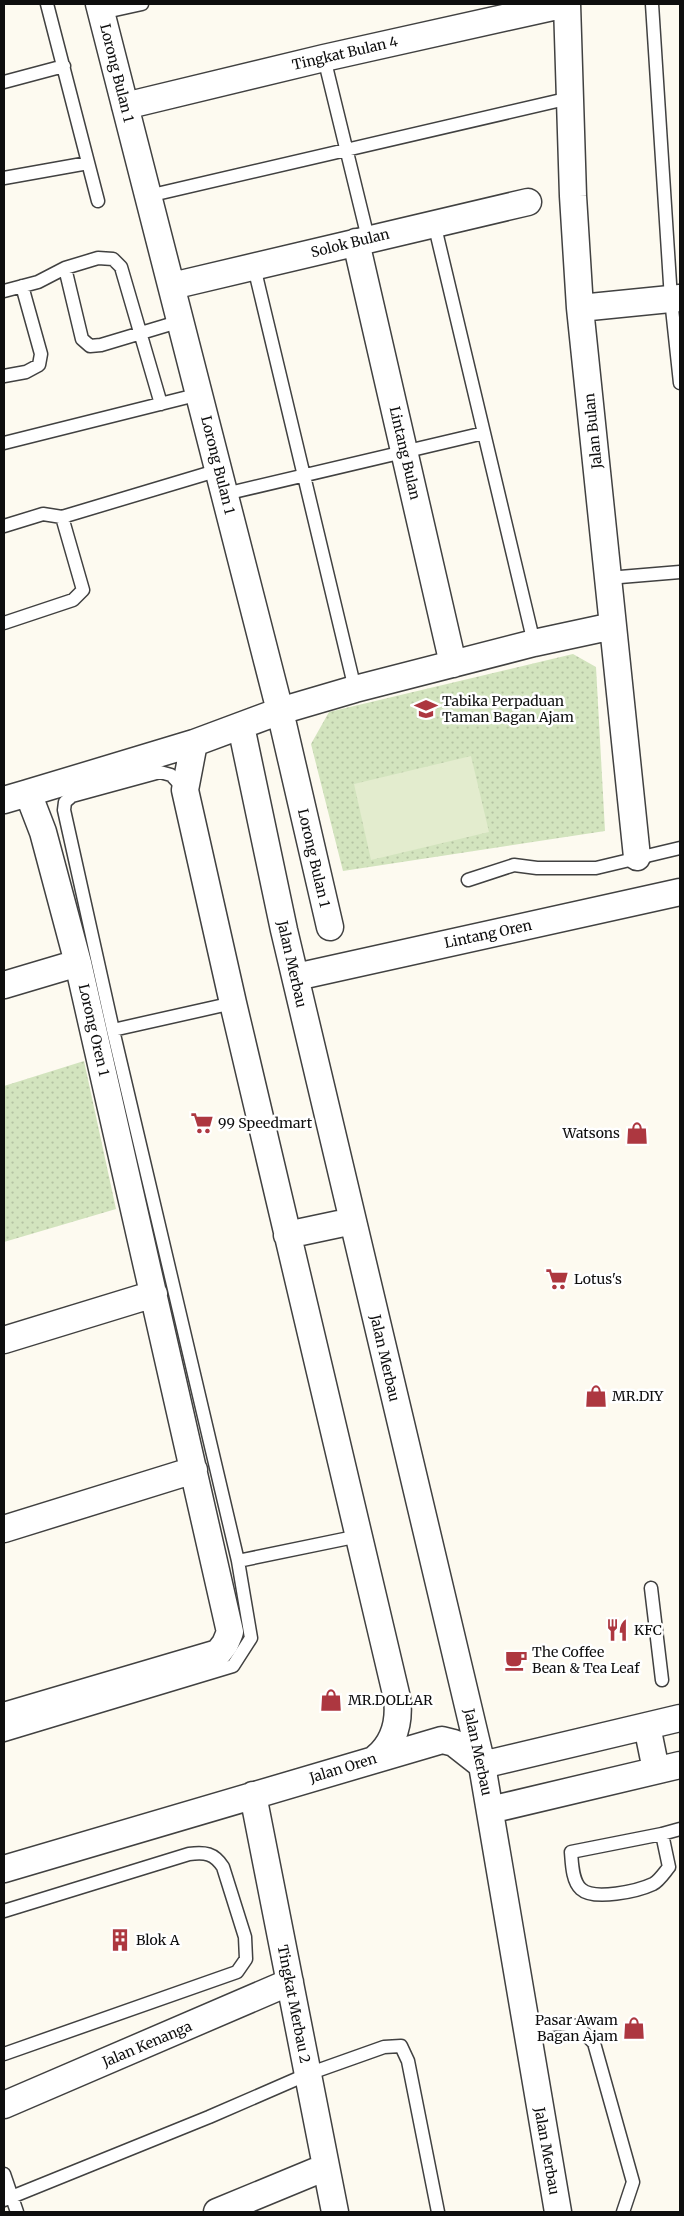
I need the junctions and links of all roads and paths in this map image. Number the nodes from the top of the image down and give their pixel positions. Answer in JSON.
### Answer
{"nodes":[{"id":1,"x":47,"y":4,"type":"edge"},
{"id":2,"x":142,"y":4,"type":"edge"},
{"id":3,"x":567,"y":4,"type":"edge"},
{"id":4,"x":652,"y":4,"type":"edge"},
{"id":5,"x":100,"y":9,"type":"edge"},
{"id":6,"x":324,"y":58,"type":"junction"},
{"id":7,"x":64,"y":66,"type":"junction"},
{"id":8,"x":4,"y":82,"type":"edge"},
{"id":9,"x":570,"y":98,"type":"junction"},
{"id":10,"x":125,"y":106,"type":"junction"},
{"id":11,"x":345,"y":150,"type":"junction"},
{"id":12,"x":88,"y":163,"type":"junction"},
{"id":13,"x":4,"y":178,"type":"edge"},
{"id":14,"x":148,"y":196,"type":"junction"},
{"id":15,"x":98,"y":200,"type":"dead end"},
{"id":16,"x":528,"y":202,"type":"dead end"},
{"id":17,"x":434,"y":223,"type":"junction"},
{"id":18,"x":362,"y":240,"type":"junction"},
{"id":19,"x":254,"y":267,"type":"junction"},
{"id":20,"x":65,"y":268,"type":"junction"},
{"id":21,"x":22,"y":286,"type":"junction"},
{"id":22,"x":172,"y":286,"type":"junction"},
{"id":23,"x":4,"y":291,"type":"edge"},
{"id":24,"x":676,"y":298,"type":"edge"},
{"id":25,"x":580,"y":308,"type":"junction"},
{"id":26,"x":181,"y":321,"type":"junction"},
{"id":27,"x":140,"y":332,"type":"junction"},
{"id":28,"x":4,"y":376,"type":"edge"},
{"id":29,"x":680,"y":383,"type":"edge"},
{"id":30,"x":200,"y":394,"type":"junction"},
{"id":31,"x":161,"y":404,"type":"junction"},
{"id":32,"x":484,"y":433,"type":"junction"},
{"id":33,"x":4,"y":443,"type":"edge"},
{"id":34,"x":405,"y":451,"type":"junction"},
{"id":35,"x":305,"y":475,"type":"junction"},
{"id":36,"x":222,"y":482,"type":"junction"},
{"id":37,"x":62,"y":517,"type":"junction"},
{"id":38,"x":4,"y":526,"type":"edge"},
{"id":39,"x":680,"y":572,"type":"edge"},
{"id":40,"x":608,"y":578,"type":"junction"},
{"id":41,"x":4,"y":624,"type":"edge"},
{"id":42,"x":613,"y":626,"type":"junction"},
{"id":43,"x":534,"y":643,"type":"junction"},
{"id":44,"x":453,"y":664,"type":"junction"},
{"id":45,"x":355,"y":689,"type":"junction"},
{"id":46,"x":280,"y":711,"type":"junction"},
{"id":47,"x":241,"y":726,"type":"junction"},
{"id":48,"x":194,"y":743,"type":"junction"},
{"id":49,"x":185,"y":790,"type":"junction"},
{"id":50,"x":16,"y":796,"type":"edge"},
{"id":51,"x":680,"y":848,"type":"edge"},
{"id":52,"x":637,"y":858,"type":"junction"},
{"id":53,"x":468,"y":880,"type":"dead end"},
{"id":54,"x":680,"y":892,"type":"edge"},
{"id":55,"x":330,"y":927,"type":"dead end"},
{"id":56,"x":78,"y":963,"type":"junction"},
{"id":57,"x":296,"y":977,"type":"junction"},
{"id":58,"x":4,"y":985,"type":"edge"},
{"id":59,"x":233,"y":1003,"type":"junction"},
{"id":60,"x":113,"y":1030,"type":"junction"},
{"id":61,"x":353,"y":1221,"type":"junction"},
{"id":62,"x":287,"y":1235,"type":"junction"},
{"id":63,"x":154,"y":1294,"type":"junction"},
{"id":64,"x":4,"y":1340,"type":"edge"},
{"id":65,"x":194,"y":1470,"type":"junction"},
{"id":66,"x":4,"y":1529,"type":"edge"},
{"id":67,"x":359,"y":1536,"type":"junction"},
{"id":68,"x":238,"y":1561,"type":"junction"},
{"id":69,"x":651,"y":1588,"type":"dead end"},
{"id":70,"x":662,"y":1680,"type":"dead end"},
{"id":71,"x":4,"y":1716,"type":"edge"},
{"id":72,"x":680,"y":1718,"type":"edge"},
{"id":73,"x":647,"y":1726,"type":"junction"},
{"id":74,"x":4,"y":1735,"type":"edge"},
{"id":75,"x":376,"y":1758,"type":"junction"},
{"id":76,"x":482,"y":1764,"type":"junction"},
{"id":77,"x":668,"y":1768,"type":"edge"},
{"id":78,"x":253,"y":1795,"type":"junction"},
{"id":79,"x":490,"y":1810,"type":"junction"},
{"id":80,"x":680,"y":1829,"type":"edge"},
{"id":81,"x":662,"y":1834,"type":"junction"},
{"id":82,"x":4,"y":1869,"type":"edge"},
{"id":83,"x":4,"y":1911,"type":"edge"},
{"id":84,"x":290,"y":1982,"type":"junction"},
{"id":85,"x":526,"y":2028,"type":"junction"},
{"id":86,"x":4,"y":2054,"type":"edge"},
{"id":87,"x":308,"y":2074,"type":"junction"},
{"id":88,"x":4,"y":2105,"type":"edge"},
{"id":89,"x":326,"y":2167,"type":"junction"},
{"id":90,"x":4,"y":2174,"type":"edge"},
{"id":91,"x":8,"y":2198,"type":"edge"},
{"id":92,"x":16,"y":2212,"type":"edge"},
{"id":93,"x":217,"y":2212,"type":"edge"},
{"id":94,"x":335,"y":2212,"type":"edge"},
{"id":95,"x":438,"y":2212,"type":"edge"},
{"id":96,"x":558,"y":2212,"type":"edge"},
{"id":97,"x":623,"y":2212,"type":"edge"}],
"edges":[{"from":1,"to":7,"type":"lane"},
{"from":2,"to":5,"type":"lane"},
{"from":3,"to":6,"type":"street","name":"Tingkat Bulan 4"},
{"from":3,"to":9,"type":"street","name":"Jalan Bulan"},
{"from":4,"to":24,"type":"lane"},
{"from":5,"to":10,"type":"street","name":"Lorong Bulan 1"},
{"from":6,"to":10,"type":"street","name":"Tingkat Bulan 4"},
{"from":6,"to":11,"type":"lane"},
{"from":7,"to":8,"type":"lane"},
{"from":7,"to":12,"type":"lane"},
{"from":9,"to":11,"type":"lane"},
{"from":9,"to":25,"type":"street","name":"Jalan Bulan"},
{"from":10,"to":14,"type":"street","name":"Lorong Bulan 1"},
{"from":11,"to":14,"type":"lane"},
{"from":11,"to":18,"type":"lane"},
{"from":12,"to":13,"type":"lane"},
{"from":12,"to":15,"type":"lane"},
{"from":14,"to":22,"type":"street","name":"Lorong Bulan 1"},
{"from":16,"to":17,"type":"street","name":"Solok Bulan"},
{"from":17,"to":18,"type":"street","name":"Solok Bulan"},
{"from":17,"to":32,"type":"lane"},
{"from":18,"to":19,"type":"street","name":"Solok Bulan"},
{"from":18,"to":34,"type":"street","name":"Lintang Bulan"},
{"from":19,"to":22,"type":"street","name":"Solok Bulan"},
{"from":19,"to":35,"type":"lane"},
{"from":20,"to":21,"type":"lane"},
{"from":20,"to":27,"type":"lane"},
{"from":20,"to":27,"type":"lane"},
{"from":21,"to":23,"type":"lane"},
{"from":21,"to":28,"type":"lane"},
{"from":22,"to":26,"type":"street","name":"Lorong Bulan 1"},
{"from":24,"to":25,"type":"street"},
{"from":24,"to":29,"type":"lane"},
{"from":25,"to":40,"type":"street","name":"Jalan Bulan"},
{"from":26,"to":27,"type":"lane"},
{"from":26,"to":30,"type":"street","name":"Lorong Bulan 1"},
{"from":27,"to":31,"type":"lane"},
{"from":30,"to":31,"type":"lane"},
{"from":30,"to":36,"type":"street","name":"Lorong Bulan 1"},
{"from":31,"to":33,"type":"lane"},
{"from":32,"to":34,"type":"lane"},
{"from":32,"to":43,"type":"lane"},
{"from":34,"to":35,"type":"lane"},
{"from":34,"to":44,"type":"street","name":"Lintang Bulan"},
{"from":35,"to":36,"type":"lane"},
{"from":35,"to":45,"type":"lane"},
{"from":36,"to":37,"type":"lane"},
{"from":36,"to":46,"type":"street","name":"Lorong Bulan 1"},
{"from":37,"to":38,"type":"lane"},
{"from":37,"to":41,"type":"lane"},
{"from":39,"to":40,"type":"lane"},
{"from":40,"to":42,"type":"street","name":"Jalan Bulan"},
{"from":42,"to":43,"type":"street"},
{"from":42,"to":52,"type":"street","name":"Jalan Bulan"},
{"from":43,"to":44,"type":"street"},
{"from":44,"to":45,"type":"street"},
{"from":45,"to":46,"type":"street"},
{"from":46,"to":47,"type":"street"},
{"from":46,"to":55,"type":"street","name":"Lorong Bulan 1"},
{"from":47,"to":48,"type":"street"},
{"from":47,"to":57,"type":"street","name":"Jalan Merbau"},
{"from":48,"to":49,"type":"street"},
{"from":48,"to":50,"type":"street"},
{"from":49,"to":59,"type":"street"},
{"from":49,"to":60,"type":"lane"},
{"from":50,"to":56,"type":"street","name":"Lorong Oren 1"},
{"from":51,"to":52,"type":"lane"},
{"from":52,"to":53,"type":"lane"},
{"from":54,"to":57,"type":"street","name":"Lintang Oren"},
{"from":56,"to":58,"type":"street"},
{"from":56,"to":63,"type":"street","name":"Lorong Oren 1"},
{"from":57,"to":61,"type":"street","name":"Jalan Merbau"},
{"from":59,"to":60,"type":"lane"},
{"from":59,"to":62,"type":"street"},
{"from":60,"to":68,"type":"lane"},
{"from":61,"to":62,"type":"street"},
{"from":61,"to":76,"type":"street","name":"Jalan Merbau"},
{"from":62,"to":67,"type":"street"},
{"from":63,"to":64,"type":"street"},
{"from":63,"to":65,"type":"street","name":"Lorong Oren 1"},
{"from":65,"to":66,"type":"street"},
{"from":65,"to":71,"type":"street","name":"Lorong Oren 1"},
{"from":67,"to":68,"type":"lane"},
{"from":67,"to":75,"type":"street"},
{"from":68,"to":74,"type":"lane"},
{"from":69,"to":70,"type":"lane"},
{"from":72,"to":73,"type":"street"},
{"from":73,"to":76,"type":"street"},
{"from":73,"to":77,"type":"street"},
{"from":75,"to":76,"type":"street","name":"Jalan Oren"},
{"from":75,"to":78,"type":"street","name":"Jalan Oren"},
{"from":76,"to":79,"type":"street","name":"Jalan Merbau"},
{"from":77,"to":79,"type":"street"},
{"from":78,"to":82,"type":"street","name":"Jalan Oren"},
{"from":78,"to":84,"type":"street","name":"Tingkat Merbau 2"},
{"from":79,"to":85,"type":"street","name":"Jalan Merbau"},
{"from":80,"to":81,"type":"lane"},
{"from":81,"to":81,"type":"lane"},
{"from":83,"to":86,"type":"lane"},
{"from":84,"to":87,"type":"street","name":"Tingkat Merbau 2"},
{"from":84,"to":88,"type":"street","name":"Jalan Kenanga"},
{"from":85,"to":96,"type":"street","name":"Jalan Merbau"},
{"from":85,"to":97,"type":"lane"},
{"from":87,"to":89,"type":"street","name":"Tingkat Merbau 2"},
{"from":87,"to":91,"type":"lane"},
{"from":87,"to":95,"type":"lane"},
{"from":89,"to":93,"type":"street"},
{"from":89,"to":94,"type":"street","name":"Tingkat Merbau 2"},
{"from":90,"to":91,"type":"lane"},
{"from":91,"to":92,"type":"lane"}]}
